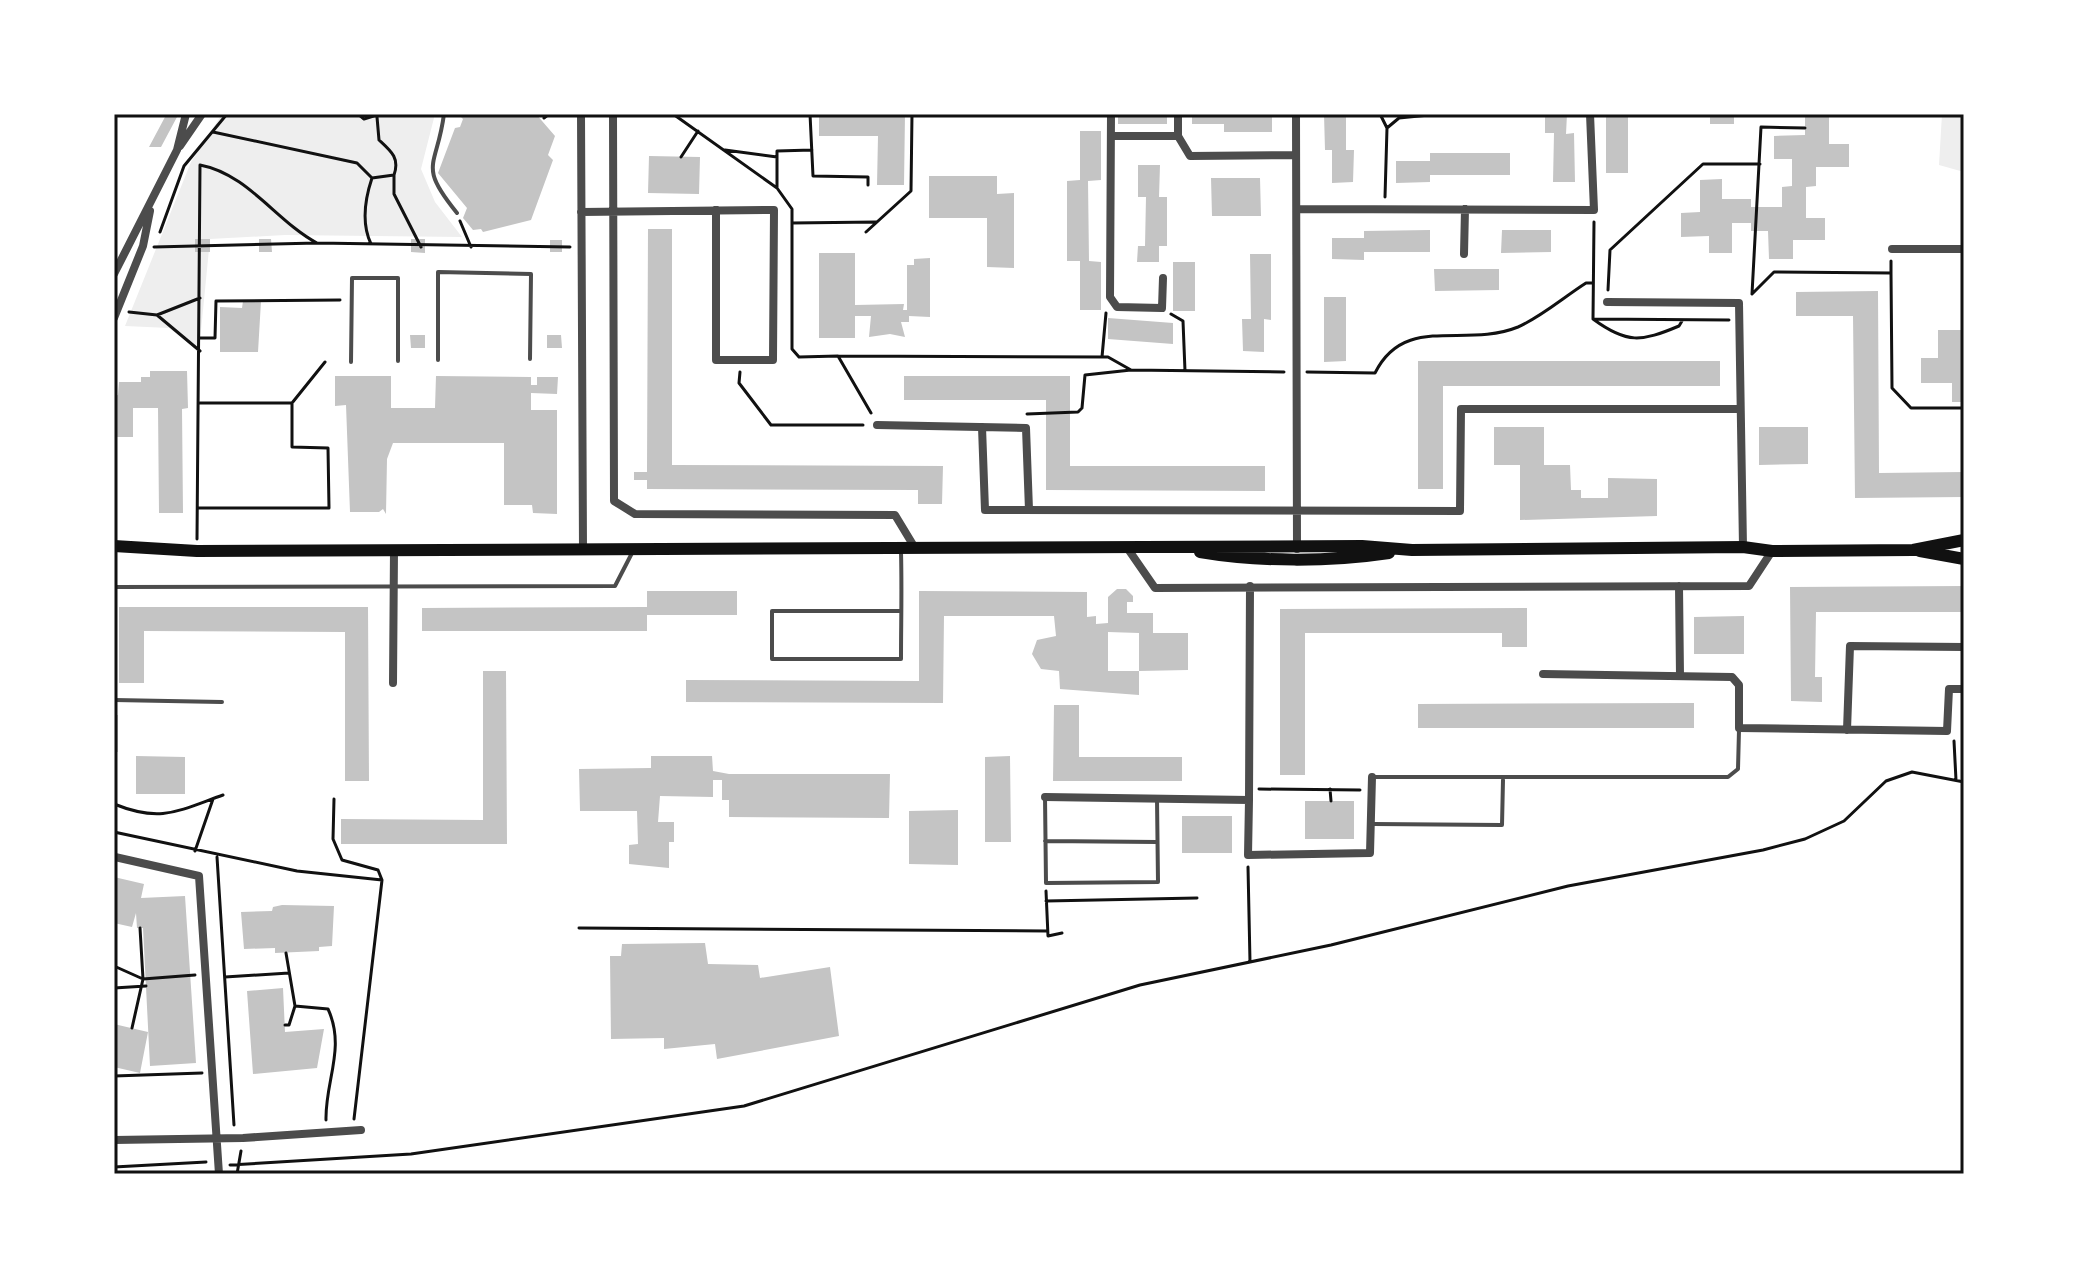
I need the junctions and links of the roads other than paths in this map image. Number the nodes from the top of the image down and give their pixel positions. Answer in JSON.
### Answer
{"nodes":[{"id":1,"x":186,"y":114,"type":"edge"},
{"id":2,"x":202,"y":114,"type":"edge"},
{"id":3,"x":444,"y":114,"type":"edge"},
{"id":4,"x":581,"y":114,"type":"edge"},
{"id":5,"x":613,"y":114,"type":"edge"},
{"id":6,"x":1111,"y":114,"type":"edge"},
{"id":7,"x":1178,"y":114,"type":"edge"},
{"id":8,"x":1296,"y":114,"type":"edge"},
{"id":9,"x":1590,"y":114,"type":"edge"},
{"id":10,"x":1111,"y":136,"type":"junction"},
{"id":11,"x":1178,"y":136,"type":"junction"},
{"id":12,"x":177,"y":150,"type":"junction"},
{"id":13,"x":1295,"y":155,"type":"junction"},
{"id":14,"x":151,"y":202,"type":"junction"},
{"id":15,"x":1297,"y":209,"type":"junction"},
{"id":16,"x":1465,"y":209,"type":"junction"},
{"id":17,"x":716,"y":210,"type":"junction"},
{"id":18,"x":615,"y":211,"type":"junction"},
{"id":19,"x":581,"y":212,"type":"junction"},
{"id":20,"x":457,"y":213,"type":"road end"},
{"id":21,"x":1892,"y":249,"type":"road end"},
{"id":22,"x":1964,"y":249,"type":"edge"},
{"id":23,"x":1464,"y":254,"type":"dead end"},
{"id":24,"x":114,"y":274,"type":"edge"},
{"id":25,"x":1163,"y":278,"type":"dead end"},
{"id":26,"x":1607,"y":302,"type":"road end"},
{"id":27,"x":115,"y":315,"type":"edge"},
{"id":28,"x":530,"y":359,"type":"dead end"},
{"id":29,"x":438,"y":360,"type":"dead end"},
{"id":30,"x":398,"y":361,"type":"dead end"},
{"id":31,"x":351,"y":362,"type":"dead end"},
{"id":32,"x":1739,"y":409,"type":"junction"},
{"id":33,"x":877,"y":425,"type":"road end"},
{"id":34,"x":982,"y":427,"type":"junction"},
{"id":35,"x":1029,"y":510,"type":"junction"},
{"id":36,"x":1297,"y":510,"type":"junction"},
{"id":37,"x":1964,"y":540,"type":"edge"},
{"id":38,"x":114,"y":546,"type":"edge"},
{"id":39,"x":1743,"y":547,"type":"junction"},
{"id":40,"x":901,"y":549,"type":"junction"},
{"id":41,"x":915,"y":549,"type":"junction"},
{"id":42,"x":1128,"y":549,"type":"junction"},
{"id":43,"x":394,"y":550,"type":"junction"},
{"id":44,"x":583,"y":550,"type":"junction"},
{"id":45,"x":1913,"y":550,"type":"junction"},
{"id":46,"x":633,"y":551,"type":"junction"},
{"id":47,"x":1297,"y":551,"type":"junction"},
{"id":48,"x":1772,"y":551,"type":"junction"},
{"id":49,"x":1964,"y":559,"type":"edge"},
{"id":50,"x":1250,"y":586,"type":"junction"},
{"id":51,"x":1679,"y":586,"type":"junction"},
{"id":52,"x":114,"y":587,"type":"edge"},
{"id":53,"x":391,"y":588,"type":"junction"},
{"id":54,"x":901,"y":611,"type":"junction"},
{"id":55,"x":1964,"y":647,"type":"edge"},
{"id":56,"x":1543,"y":674,"type":"dead end"},
{"id":57,"x":1680,"y":676,"type":"junction"},
{"id":58,"x":393,"y":683,"type":"dead end"},
{"id":59,"x":1964,"y":689,"type":"edge"},
{"id":60,"x":114,"y":700,"type":"edge"},
{"id":61,"x":222,"y":702,"type":"dead end"},
{"id":62,"x":1739,"y":728,"type":"junction"},
{"id":63,"x":1847,"y":730,"type":"junction"},
{"id":64,"x":1372,"y":777,"type":"joint"},
{"id":65,"x":1503,"y":780,"type":"junction"},
{"id":66,"x":1045,"y":797,"type":"joint"},
{"id":67,"x":1157,"y":799,"type":"junction"},
{"id":68,"x":1249,"y":800,"type":"junction"},
{"id":69,"x":1371,"y":824,"type":"junction"},
{"id":70,"x":1045,"y":841,"type":"junction"},
{"id":71,"x":1157,"y":842,"type":"junction"},
{"id":72,"x":115,"y":857,"type":"edge"},
{"id":73,"x":361,"y":1130,"type":"dead end"},
{"id":74,"x":215,"y":1136,"type":"junction"},
{"id":75,"x":114,"y":1140,"type":"edge"},
{"id":76,"x":218,"y":1169,"type":"edge"}],
"edges":[{"from":1,"to":12,"type":"street"},
{"from":2,"to":12,"type":"street"},
{"from":3,"to":20,"type":"lane"},
{"from":4,"to":19,"type":"street"},
{"from":5,"to":18,"type":"street"},
{"from":6,"to":10,"type":"street"},
{"from":7,"to":11,"type":"street"},
{"from":8,"to":13,"type":"street"},
{"from":9,"to":16,"type":"street"},
{"from":10,"to":11,"type":"street"},
{"from":10,"to":25,"type":"street"},
{"from":11,"to":13,"type":"street"},
{"from":12,"to":14,"type":"street"},
{"from":13,"to":15,"type":"street"},
{"from":14,"to":24,"type":"street"},
{"from":14,"to":27,"type":"street"},
{"from":15,"to":16,"type":"street"},
{"from":15,"to":36,"type":"street"},
{"from":16,"to":23,"type":"street"},
{"from":17,"to":17,"type":"street"},
{"from":17,"to":18,"type":"street"},
{"from":18,"to":19,"type":"street"},
{"from":18,"to":41,"type":"street"},
{"from":19,"to":44,"type":"street"},
{"from":21,"to":22,"type":"street"},
{"from":26,"to":32,"type":"street"},
{"from":28,"to":29,"type":"lane"},
{"from":30,"to":31,"type":"lane"},
{"from":32,"to":36,"type":"street"},
{"from":32,"to":39,"type":"street"},
{"from":33,"to":34,"type":"street"},
{"from":34,"to":35,"type":"street"},
{"from":34,"to":35,"type":"street"},
{"from":35,"to":36,"type":"street"},
{"from":36,"to":47,"type":"street"},
{"from":37,"to":45,"type":"main road"},
{"from":38,"to":43,"type":"main road"},
{"from":39,"to":47,"type":"main road"},
{"from":39,"to":48,"type":"main road"},
{"from":40,"to":41,"type":"main road"},
{"from":40,"to":46,"type":"main road"},
{"from":40,"to":54,"type":"lane"},
{"from":41,"to":42,"type":"main road"},
{"from":42,"to":47,"type":"main road"},
{"from":42,"to":50,"type":"street"},
{"from":43,"to":44,"type":"main road"},
{"from":43,"to":53,"type":"street"},
{"from":44,"to":46,"type":"main road"},
{"from":45,"to":48,"type":"main road"},
{"from":45,"to":49,"type":"main road"},
{"from":46,"to":53,"type":"lane"},
{"from":48,"to":51,"type":"street"},
{"from":50,"to":51,"type":"street"},
{"from":50,"to":68,"type":"street"},
{"from":51,"to":57,"type":"street"},
{"from":52,"to":53,"type":"lane"},
{"from":53,"to":58,"type":"street"},
{"from":54,"to":54,"type":"lane"},
{"from":55,"to":63,"type":"street"},
{"from":56,"to":57,"type":"street"},
{"from":57,"to":62,"type":"street"},
{"from":59,"to":63,"type":"street"},
{"from":60,"to":61,"type":"lane"},
{"from":62,"to":63,"type":"street"},
{"from":62,"to":65,"type":"lane"},
{"from":64,"to":65,"type":"lane"},
{"from":64,"to":69,"type":"street"},
{"from":65,"to":69,"type":"lane"},
{"from":66,"to":67,"type":"street"},
{"from":66,"to":70,"type":"lane"},
{"from":67,"to":68,"type":"street"},
{"from":67,"to":71,"type":"lane"},
{"from":68,"to":69,"type":"street"},
{"from":70,"to":71,"type":"lane"},
{"from":70,"to":71,"type":"lane"},
{"from":72,"to":74,"type":"street"},
{"from":73,"to":74,"type":"street"},
{"from":74,"to":75,"type":"street"},
{"from":74,"to":76,"type":"street"}]}
